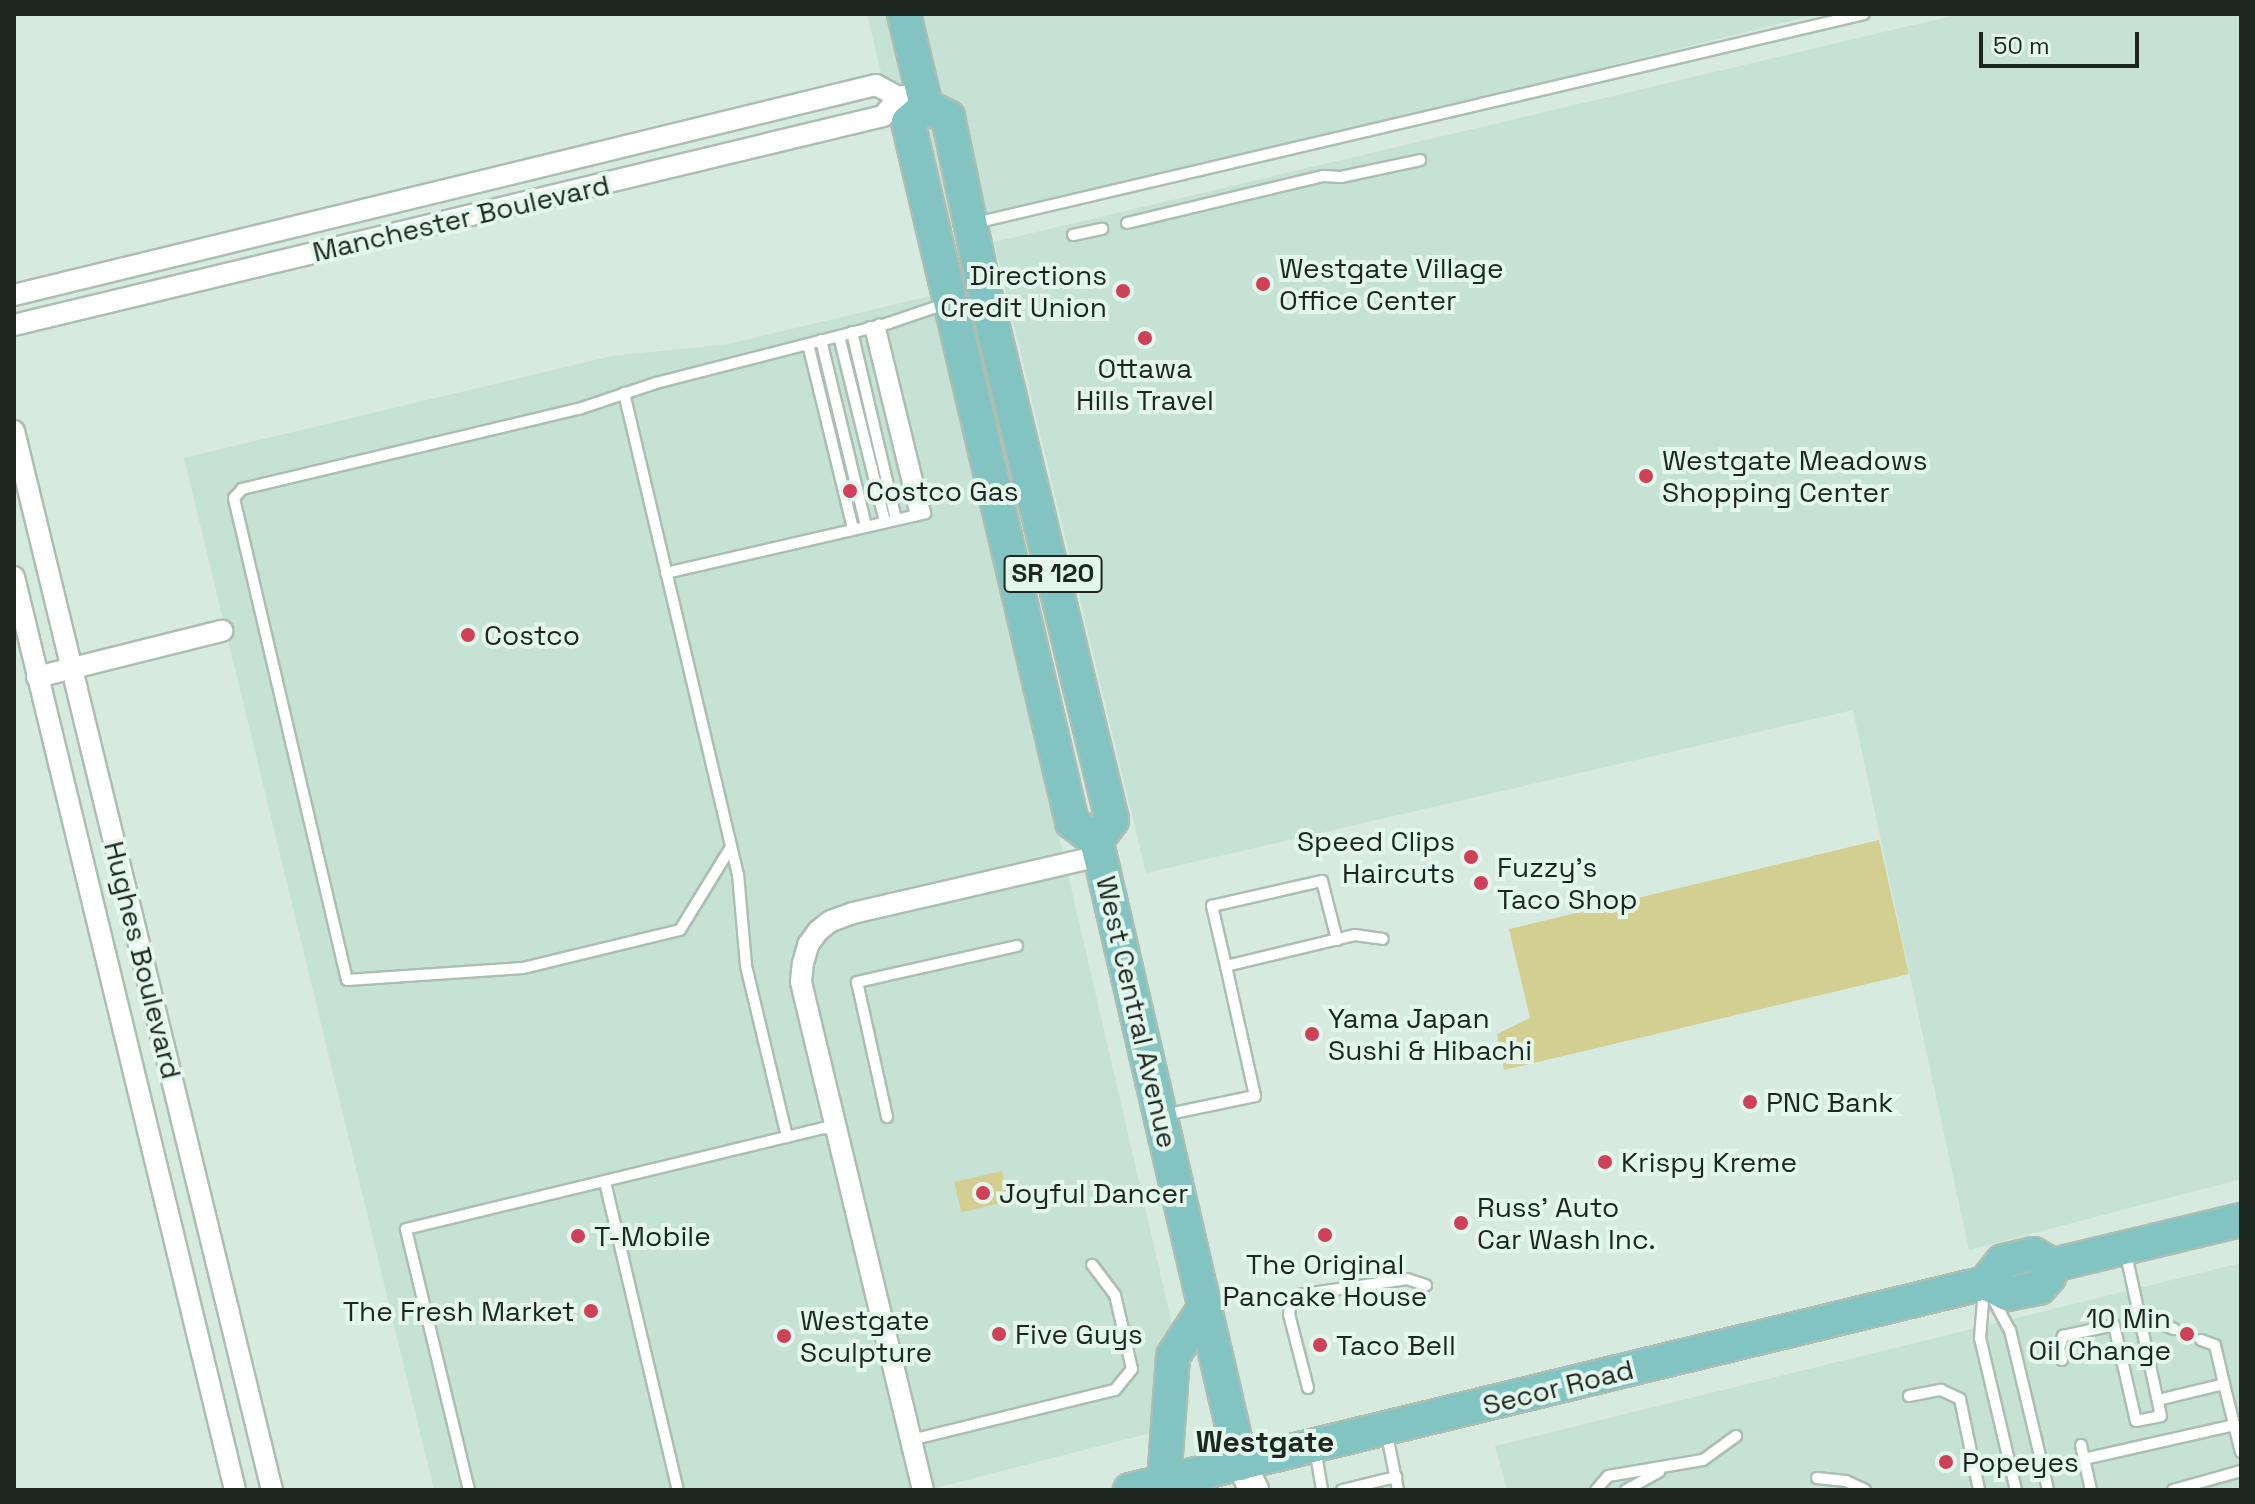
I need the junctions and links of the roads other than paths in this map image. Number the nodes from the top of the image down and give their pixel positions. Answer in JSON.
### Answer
{"nodes":[{"id":1,"x":904,"y":14,"type":"edge"},
{"id":2,"x":919,"y":14,"type":"edge"},
{"id":3,"x":1864,"y":14,"type":"edge"},
{"id":4,"x":916,"y":99,"type":"junction"},
{"id":5,"x":1420,"y":160,"type":"dead end"},
{"id":6,"x":1127,"y":223,"type":"dead end"},
{"id":7,"x":971,"y":224,"type":"junction"},
{"id":8,"x":1102,"y":229,"type":"dead end"},
{"id":9,"x":1073,"y":235,"type":"dead end"},
{"id":10,"x":14,"y":295,"type":"edge"},
{"id":11,"x":951,"y":303,"type":"junction"},
{"id":12,"x":14,"y":325,"type":"edge"},
{"id":13,"x":875,"y":326,"type":"junction"},
{"id":14,"x":852,"y":332,"type":"junction"},
{"id":15,"x":839,"y":336,"type":"junction"},
{"id":16,"x":821,"y":340,"type":"junction"},
{"id":17,"x":808,"y":344,"type":"junction"},
{"id":18,"x":624,"y":393,"type":"junction"},
{"id":19,"x":14,"y":431,"type":"edge"},
{"id":20,"x":1031,"y":482,"type":"junction"},
{"id":21,"x":896,"y":519,"type":"junction"},
{"id":22,"x":885,"y":522,"type":"junction"},
{"id":23,"x":866,"y":526,"type":"junction"},
{"id":24,"x":853,"y":529,"type":"junction"},
{"id":25,"x":666,"y":573,"type":"junction"},
{"id":26,"x":14,"y":577,"type":"edge"},
{"id":27,"x":222,"y":631,"type":"dead end"},
{"id":28,"x":72,"y":668,"type":"junction"},
{"id":29,"x":37,"y":677,"type":"junction"},
{"id":30,"x":731,"y":847,"type":"junction"},
{"id":31,"x":1098,"y":849,"type":"junction"},
{"id":32,"x":1383,"y":939,"type":"dead end"},
{"id":33,"x":1337,"y":940,"type":"junction"},
{"id":34,"x":1017,"y":946,"type":"dead end"},
{"id":35,"x":1226,"y":966,"type":"junction"},
{"id":36,"x":1162,"y":1115,"type":"junction"},
{"id":37,"x":887,"y":1117,"type":"dead end"},
{"id":38,"x":836,"y":1129,"type":"junction"},
{"id":39,"x":787,"y":1137,"type":"junction"},
{"id":40,"x":605,"y":1182,"type":"junction"},
{"id":41,"x":2241,"y":1220,"type":"edge"},
{"id":42,"x":2124,"y":1248,"type":"junction"},
{"id":43,"x":1092,"y":1265,"type":"dead end"},
{"id":44,"x":1985,"y":1283,"type":"junction"},
{"id":45,"x":1426,"y":1285,"type":"dead end"},
{"id":46,"x":1205,"y":1307,"type":"junction"},
{"id":47,"x":2139,"y":1315,"type":"junction"},
{"id":48,"x":2174,"y":1329,"type":"dead end"},
{"id":49,"x":2201,"y":1340,"type":"dead end"},
{"id":50,"x":2062,"y":1360,"type":"dead end"},
{"id":51,"x":2224,"y":1384,"type":"junction"},
{"id":52,"x":1308,"y":1388,"type":"dead end"},
{"id":53,"x":1909,"y":1396,"type":"dead end"},
{"id":54,"x":2158,"y":1400,"type":"junction"},
{"id":55,"x":2235,"y":1425,"type":"junction"},
{"id":56,"x":1385,"y":1429,"type":"junction"},
{"id":57,"x":1736,"y":1436,"type":"dead end"},
{"id":58,"x":911,"y":1440,"type":"junction"},
{"id":59,"x":2081,"y":1445,"type":"dead end"},
{"id":60,"x":1314,"y":1446,"type":"junction"},
{"id":61,"x":2241,"y":1452,"type":"edge"},
{"id":62,"x":2084,"y":1459,"type":"junction"},
{"id":63,"x":1664,"y":1469,"type":"junction"},
{"id":64,"x":2241,"y":1471,"type":"edge"},
{"id":65,"x":1396,"y":1477,"type":"junction"},
{"id":66,"x":1817,"y":1478,"type":"dead end"},
{"id":67,"x":1245,"y":1481,"type":"edge"},
{"id":68,"x":1164,"y":1482,"type":"junction"},
{"id":69,"x":235,"y":1490,"type":"edge"},
{"id":70,"x":272,"y":1490,"type":"edge"},
{"id":71,"x":469,"y":1490,"type":"edge"},
{"id":72,"x":678,"y":1490,"type":"edge"},
{"id":73,"x":923,"y":1490,"type":"edge"},
{"id":74,"x":1130,"y":1490,"type":"edge"},
{"id":75,"x":1322,"y":1490,"type":"edge"},
{"id":76,"x":1342,"y":1490,"type":"edge"},
{"id":77,"x":1398,"y":1490,"type":"edge"},
{"id":78,"x":1596,"y":1490,"type":"edge"},
{"id":79,"x":1626,"y":1490,"type":"edge"},
{"id":80,"x":1865,"y":1490,"type":"edge"},
{"id":81,"x":1979,"y":1490,"type":"edge"},
{"id":82,"x":2016,"y":1490,"type":"edge"},
{"id":83,"x":2048,"y":1490,"type":"edge"},
{"id":84,"x":2091,"y":1490,"type":"edge"},
{"id":85,"x":2173,"y":1490,"type":"edge"}],
"edges":[{"from":1,"to":4,"type":"main road"},
{"from":2,"to":4,"type":"street"},
{"from":3,"to":7,"type":"lane"},
{"from":4,"to":7,"type":"main road","name":"West Central Avenue","number":"SR 120"},
{"from":4,"to":10,"type":"street","name":"Manchester Boulevard"},
{"from":4,"to":11,"type":"main road","name":"West Central Avenue"},
{"from":4,"to":12,"type":"street","name":"Manchester Boulevard"},
{"from":5,"to":6,"type":"lane"},
{"from":7,"to":20,"type":"main road","name":"West Central Avenue","number":"SR 120"},
{"from":8,"to":9,"type":"lane"},
{"from":11,"to":13,"type":"lane"},
{"from":11,"to":20,"type":"main road"},
{"from":11,"to":31,"type":"main road","name":"West Central Avenue"},
{"from":13,"to":14,"type":"lane"},
{"from":13,"to":21,"type":"lane"},
{"from":14,"to":15,"type":"lane"},
{"from":14,"to":21,"type":"lane"},
{"from":15,"to":16,"type":"lane"},
{"from":15,"to":22,"type":"lane"},
{"from":16,"to":17,"type":"lane"},
{"from":16,"to":23,"type":"lane"},
{"from":17,"to":18,"type":"lane"},
{"from":17,"to":24,"type":"lane"},
{"from":18,"to":25,"type":"lane"},
{"from":18,"to":30,"type":"lane"},
{"from":19,"to":28,"type":"street","name":"Hughes Boulevard"},
{"from":20,"to":31,"type":"main road","name":"West Central Avenue","number":"SR 120"},
{"from":21,"to":22,"type":"lane"},
{"from":22,"to":23,"type":"lane"},
{"from":23,"to":24,"type":"lane"},
{"from":24,"to":25,"type":"lane"},
{"from":25,"to":30,"type":"lane"},
{"from":26,"to":29,"type":"street","name":"Hughes Boulevard"},
{"from":27,"to":28,"type":"street"},
{"from":28,"to":29,"type":"street"},
{"from":28,"to":70,"type":"street","name":"Hughes Boulevard"},
{"from":29,"to":69,"type":"street","name":"Hughes Boulevard"},
{"from":30,"to":39,"type":"lane"},
{"from":31,"to":36,"type":"main road","name":"West Central Avenue"},
{"from":31,"to":38,"type":"street"},
{"from":32,"to":33,"type":"lane"},
{"from":33,"to":35,"type":"lane"},
{"from":33,"to":35,"type":"lane"},
{"from":34,"to":37,"type":"lane"},
{"from":35,"to":36,"type":"lane"},
{"from":36,"to":46,"type":"main road","name":"West Central Avenue"},
{"from":38,"to":39,"type":"lane"},
{"from":38,"to":58,"type":"street"},
{"from":39,"to":40,"type":"lane"},
{"from":40,"to":71,"type":"lane"},
{"from":40,"to":72,"type":"lane"},
{"from":41,"to":42,"type":"main road","name":"Secor Road"},
{"from":42,"to":44,"type":"main road","name":"Secor Road"},
{"from":42,"to":47,"type":"lane"},
{"from":43,"to":58,"type":"lane"},
{"from":44,"to":56,"type":"main road","name":"Secor Road"},
{"from":44,"to":82,"type":"lane"},
{"from":44,"to":83,"type":"lane"},
{"from":45,"to":52,"type":"lane"},
{"from":46,"to":67,"type":"main road","name":"West Central Avenue"},
{"from":46,"to":68,"type":"main road"},
{"from":47,"to":48,"type":"lane"},
{"from":47,"to":54,"type":"lane"},
{"from":49,"to":51,"type":"lane"},
{"from":50,"to":54,"type":"lane"},
{"from":51,"to":54,"type":"lane"},
{"from":51,"to":55,"type":"lane"},
{"from":53,"to":81,"type":"lane"},
{"from":55,"to":61,"type":"lane"},
{"from":55,"to":62,"type":"lane"},
{"from":56,"to":60,"type":"main road","name":"Secor Road"},
{"from":56,"to":65,"type":"lane"},
{"from":57,"to":63,"type":"lane"},
{"from":58,"to":73,"type":"street"},
{"from":59,"to":62,"type":"lane"},
{"from":60,"to":67,"type":"main road","name":"Secor Road"},
{"from":60,"to":75,"type":"lane"},
{"from":62,"to":84,"type":"lane"},
{"from":63,"to":78,"type":"lane"},
{"from":63,"to":79,"type":"lane"},
{"from":64,"to":85,"type":"lane"},
{"from":65,"to":76,"type":"lane"},
{"from":65,"to":77,"type":"lane"},
{"from":66,"to":80,"type":"lane"},
{"from":67,"to":68,"type":"main road","name":"Secor Road"},
{"from":68,"to":74,"type":"main road","name":"Secor Road"}]}
